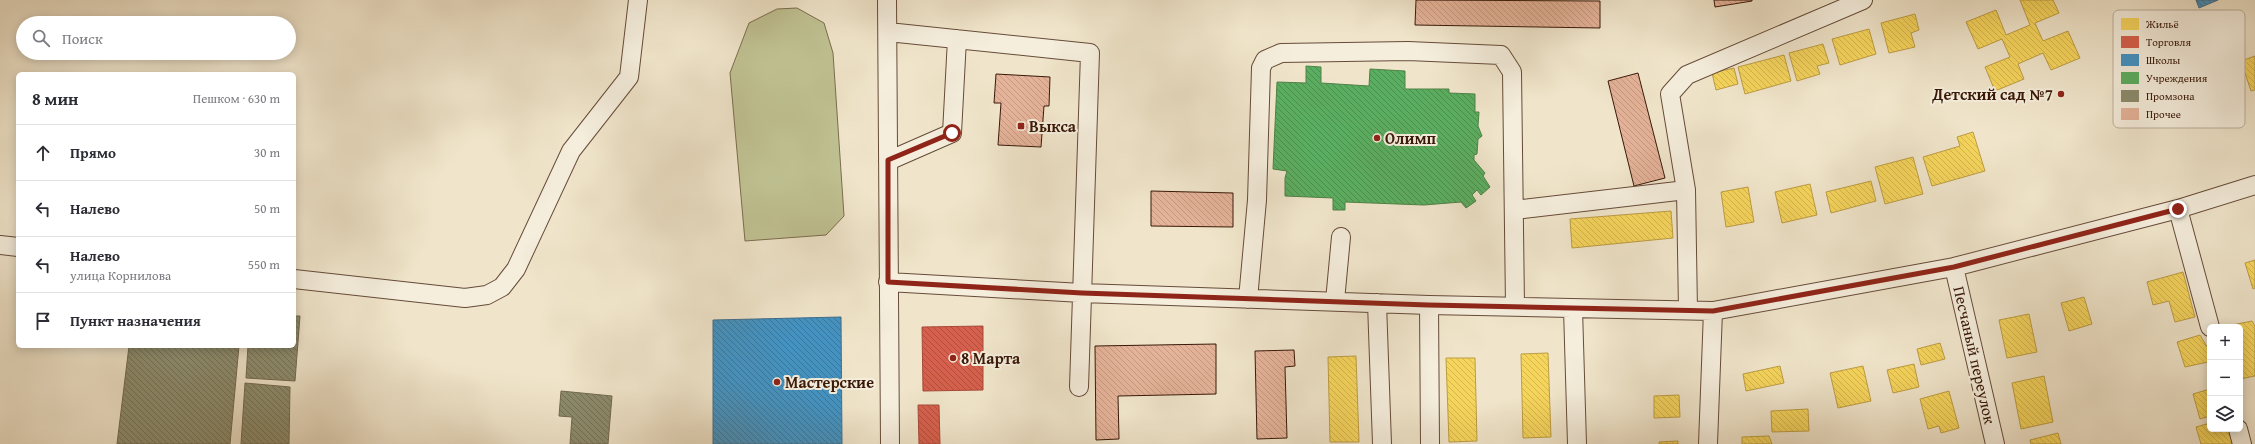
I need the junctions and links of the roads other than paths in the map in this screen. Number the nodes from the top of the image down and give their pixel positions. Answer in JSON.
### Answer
{"nodes":[{"id":1,"x":638,"y":0,"type":"edge"},
{"id":2,"x":887,"y":0,"type":"edge"},
{"id":3,"x":1863,"y":0,"type":"edge"},
{"id":4,"x":888,"y":32,"type":"junction"},
{"id":5,"x":957,"y":39,"type":"junction"},
{"id":6,"x":888,"y":160,"type":"junction"},
{"id":7,"x":2255,"y":185,"type":"edge"},
{"id":8,"x":1686,"y":190,"type":"junction"},
{"id":9,"x":2178,"y":209,"type":"junction"},
{"id":10,"x":1514,"y":210,"type":"junction"},
{"id":11,"x":1341,"y":237,"type":"dead end"},
{"id":12,"x":0,"y":245,"type":"edge"},
{"id":13,"x":16,"y":248,"type":"edge"},
{"id":14,"x":1954,"y":267,"type":"junction"},
{"id":15,"x":296,"y":279,"type":"edge"},
{"id":16,"x":888,"y":282,"type":"junction"},
{"id":17,"x":1082,"y":293,"type":"junction"},
{"id":18,"x":1248,"y":299,"type":"junction"},
{"id":19,"x":1335,"y":301,"type":"junction"},
{"id":20,"x":1377,"y":303,"type":"junction"},
{"id":21,"x":1428,"y":305,"type":"junction"},
{"id":22,"x":1515,"y":306,"type":"junction"},
{"id":23,"x":1573,"y":309,"type":"junction"},
{"id":24,"x":1688,"y":310,"type":"junction"},
{"id":25,"x":1713,"y":311,"type":"junction"},
{"id":26,"x":2209,"y":324,"type":"edge"},
{"id":27,"x":1079,"y":387,"type":"dead end"},
{"id":28,"x":2239,"y":432,"type":"edge"},
{"id":29,"x":890,"y":444,"type":"edge"},
{"id":30,"x":1382,"y":444,"type":"edge"},
{"id":31,"x":1430,"y":444,"type":"edge"},
{"id":32,"x":1576,"y":444,"type":"edge"},
{"id":33,"x":1708,"y":444,"type":"edge"},
{"id":34,"x":1995,"y":444,"type":"edge"},
{"id":35,"x":2242,"y":444,"type":"edge"}],
"edges":[{"from":1,"to":15,"type":"street"},
{"from":2,"to":4,"type":"street"},
{"from":3,"to":8,"type":"street"},
{"from":4,"to":5,"type":"street"},
{"from":4,"to":6,"type":"street"},
{"from":5,"to":6,"type":"street"},
{"from":5,"to":17,"type":"street"},
{"from":6,"to":16,"type":"street"},
{"from":7,"to":9,"type":"street"},
{"from":8,"to":10,"type":"street"},
{"from":8,"to":24,"type":"street"},
{"from":9,"to":14,"type":"street"},
{"from":9,"to":26,"type":"street"},
{"from":10,"to":18,"type":"street"},
{"from":10,"to":22,"type":"street"},
{"from":11,"to":19,"type":"street"},
{"from":12,"to":13,"type":"street"},
{"from":14,"to":25,"type":"street"},
{"from":14,"to":34,"type":"street","name":"Песчаный переулок"},
{"from":16,"to":17,"type":"street"},
{"from":16,"to":29,"type":"street"},
{"from":17,"to":18,"type":"street"},
{"from":17,"to":27,"type":"street"},
{"from":18,"to":19,"type":"street"},
{"from":19,"to":20,"type":"street"},
{"from":20,"to":21,"type":"street"},
{"from":20,"to":30,"type":"street"},
{"from":21,"to":22,"type":"street"},
{"from":21,"to":31,"type":"street"},
{"from":22,"to":23,"type":"street"},
{"from":23,"to":24,"type":"street"},
{"from":23,"to":32,"type":"street"},
{"from":24,"to":25,"type":"street"},
{"from":25,"to":33,"type":"street"},
{"from":28,"to":35,"type":"street"}]}
